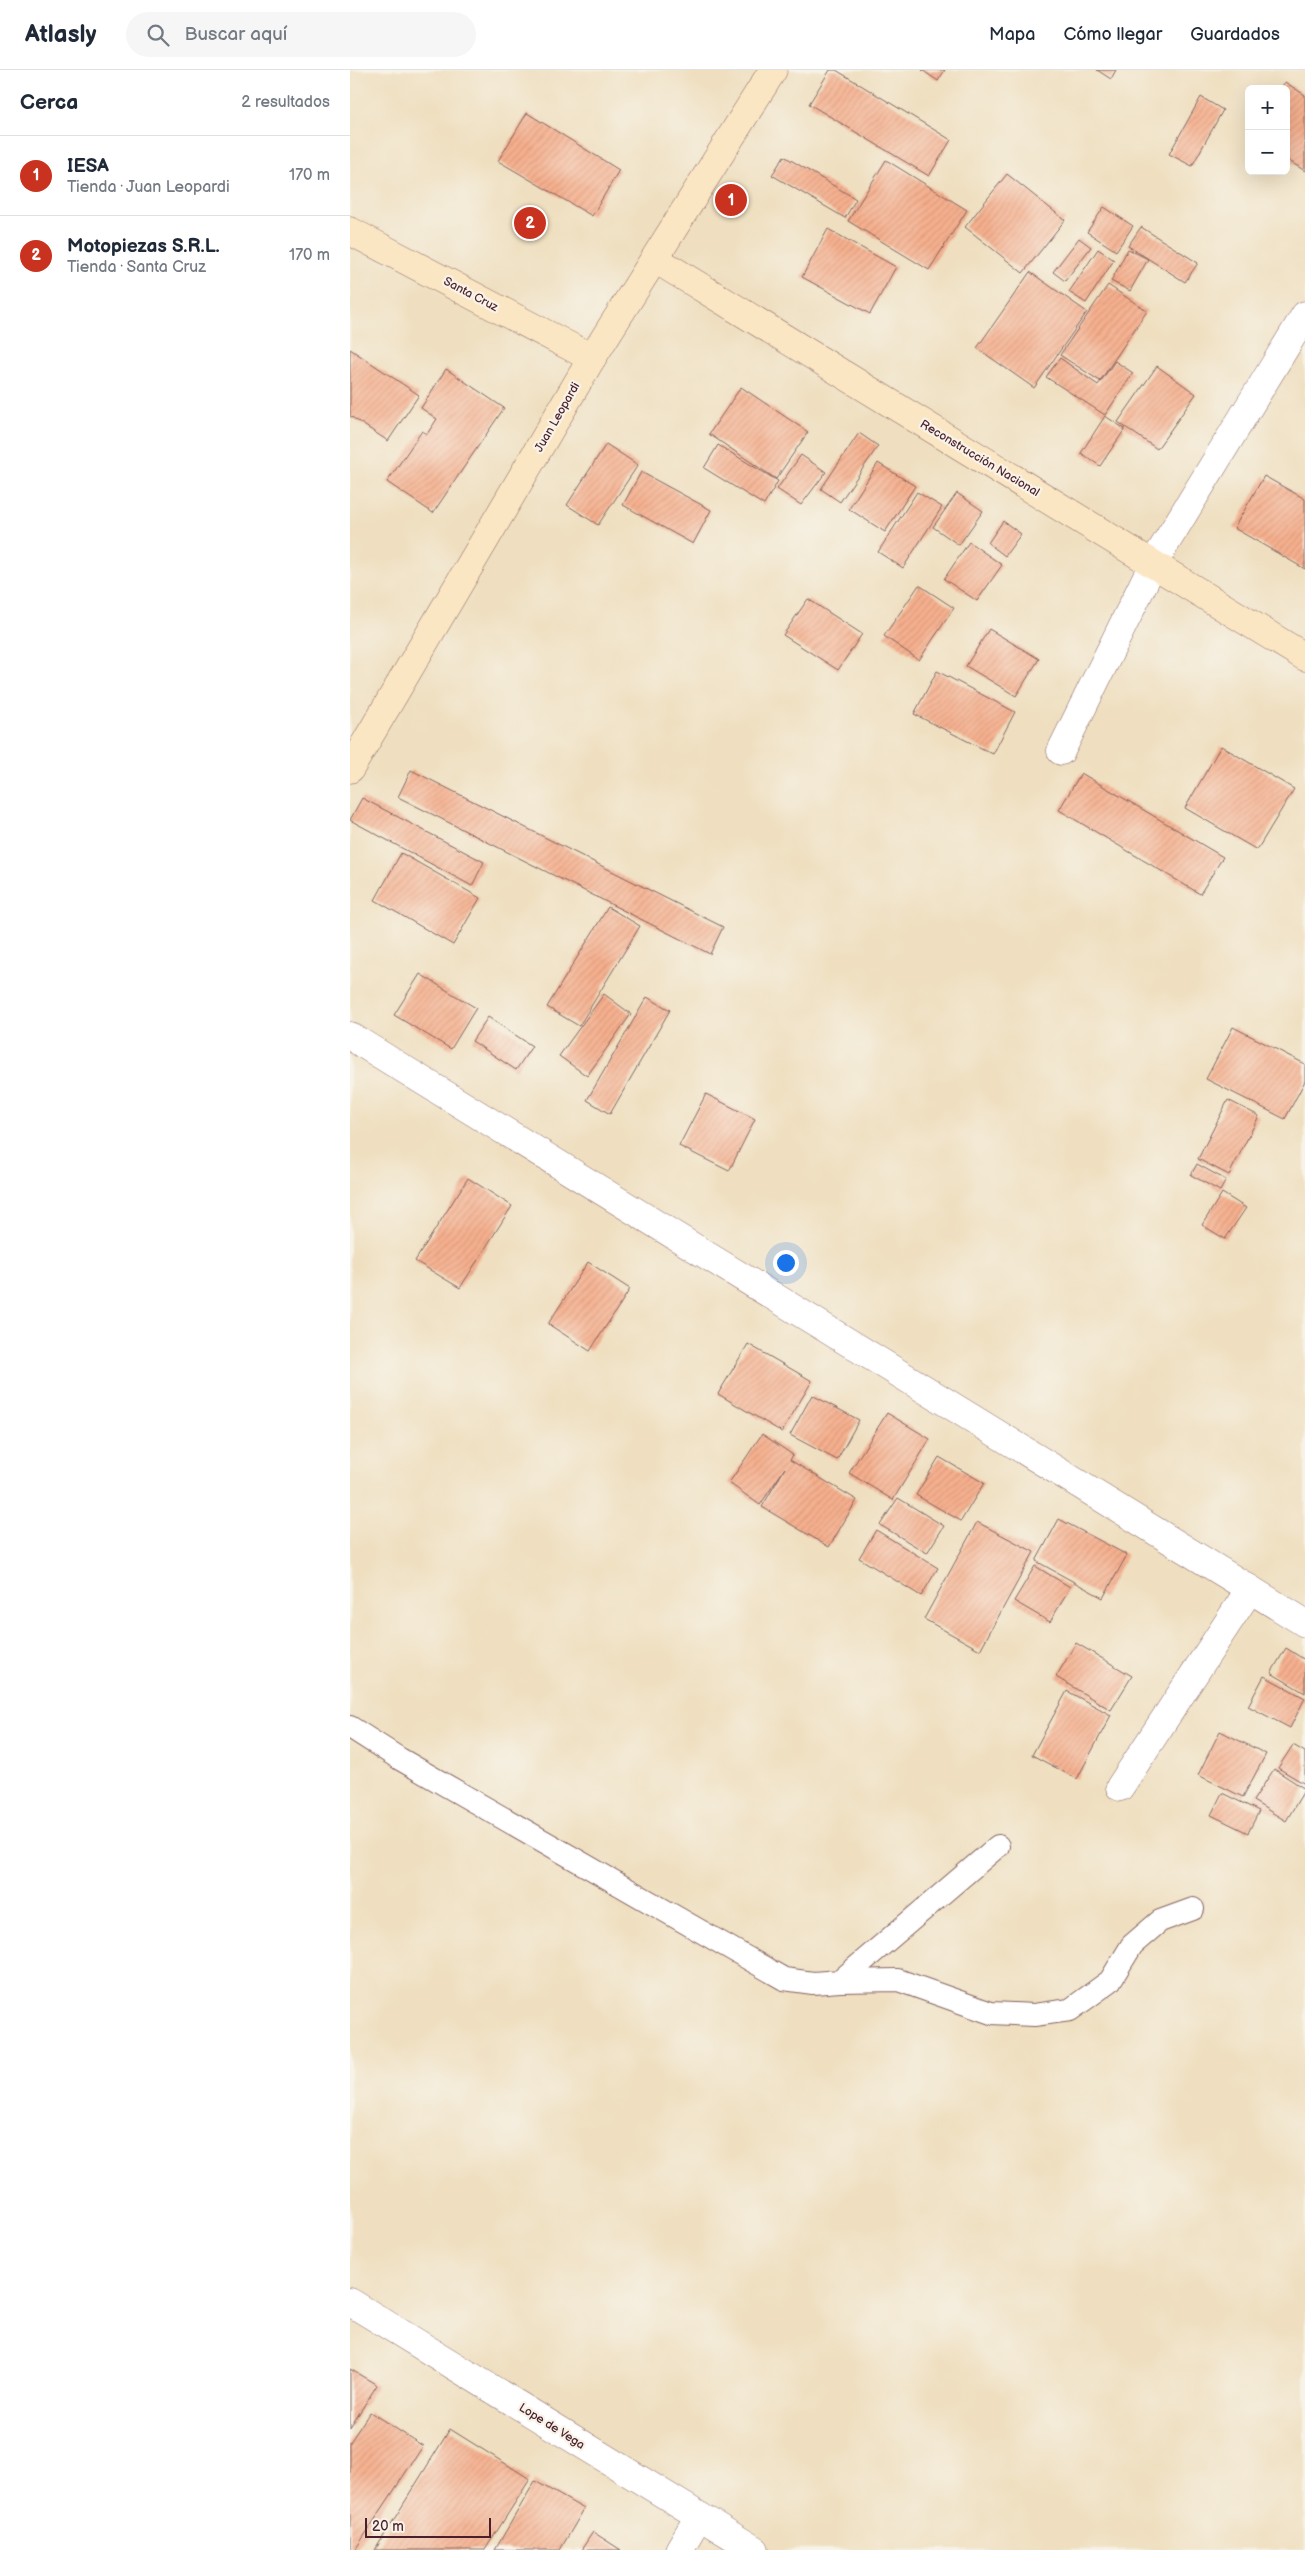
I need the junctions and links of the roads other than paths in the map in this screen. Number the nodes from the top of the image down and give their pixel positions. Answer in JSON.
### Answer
{"nodes":[{"id":1,"x":773,"y":70,"type":"edge"},
{"id":2,"x":350,"y":231,"type":"edge"},
{"id":3,"x":655,"y":259,"type":"junction"},
{"id":4,"x":1305,"y":315,"type":"edge"},
{"id":5,"x":592,"y":358,"type":"junction"},
{"id":6,"x":1153,"y":564,"type":"junction"},
{"id":7,"x":1305,"y":657,"type":"edge"},
{"id":8,"x":1061,"y":751,"type":"dead end"},
{"id":9,"x":350,"y":769,"type":"edge"},
{"id":10,"x":350,"y":1036,"type":"edge"},
{"id":11,"x":1250,"y":1589,"type":"junction"},
{"id":12,"x":1305,"y":1622,"type":"edge"},
{"id":13,"x":350,"y":1727,"type":"edge"},
{"id":14,"x":1120,"y":1787,"type":"dead end"},
{"id":15,"x":998,"y":1846,"type":"dead end"},
{"id":16,"x":1194,"y":1909,"type":"dead end"},
{"id":17,"x":840,"y":1981,"type":"junction"},
{"id":18,"x":350,"y":2302,"type":"edge"},
{"id":19,"x":699,"y":2516,"type":"junction"},
{"id":20,"x":679,"y":2550,"type":"edge"},
{"id":21,"x":755,"y":2550,"type":"edge"}],
"edges":[{"from":1,"to":3,"type":"street","name":"Juan Leopardi"},
{"from":2,"to":5,"type":"street","name":"Santa Cruz"},
{"from":3,"to":5,"type":"street","name":"Juan Leopardi"},
{"from":3,"to":6,"type":"street","name":"Reconstrucción Nacional"},
{"from":4,"to":6,"type":"street"},
{"from":5,"to":9,"type":"street","name":"Juan Leopardi"},
{"from":6,"to":7,"type":"street","name":"Reconstrucción Nacional"},
{"from":6,"to":8,"type":"street"},
{"from":10,"to":11,"type":"street"},
{"from":11,"to":12,"type":"street"},
{"from":11,"to":14,"type":"street"},
{"from":13,"to":17,"type":"lane"},
{"from":15,"to":17,"type":"lane"},
{"from":16,"to":17,"type":"lane"},
{"from":18,"to":19,"type":"street","name":"Lope de Vega"},
{"from":19,"to":20,"type":"street"},
{"from":19,"to":21,"type":"street","name":"Lope de Vega"}]}
